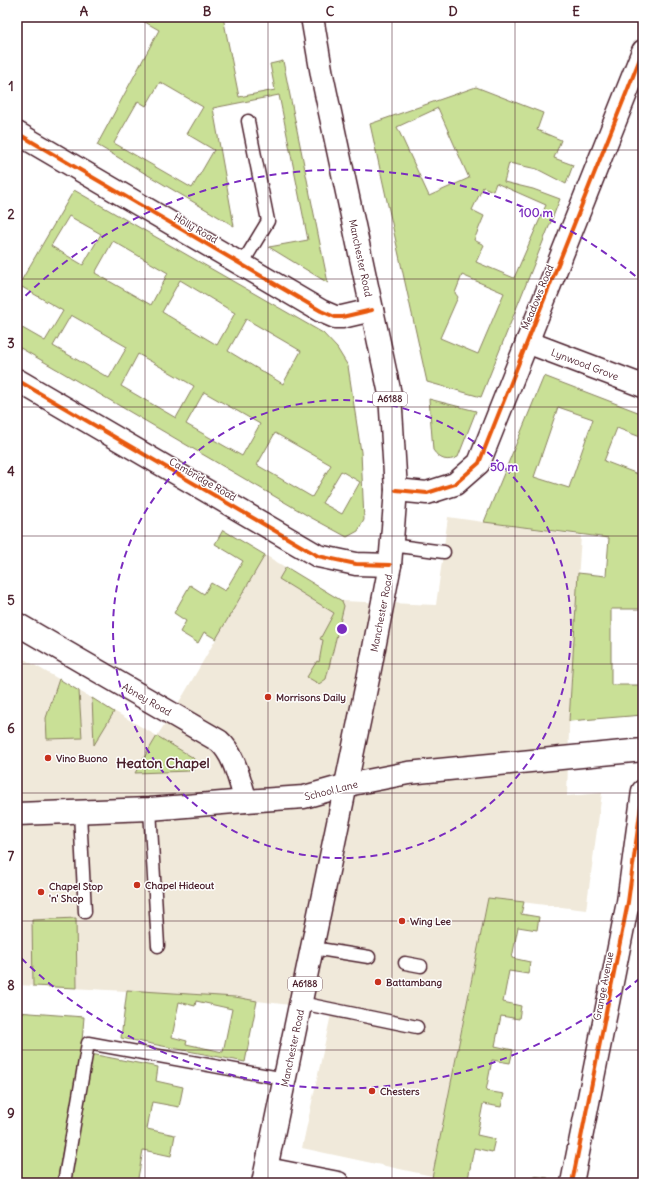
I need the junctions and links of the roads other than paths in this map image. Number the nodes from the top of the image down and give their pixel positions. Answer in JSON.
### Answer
{"nodes":[{"id":1,"x":312,"y":17,"type":"edge"},
{"id":2,"x":642,"y":56,"type":"edge"},
{"id":3,"x":248,"y":121,"type":"dead end"},
{"id":4,"x":17,"y":133,"type":"edge"},
{"id":5,"x":242,"y":264,"type":"junction"},
{"id":6,"x":372,"y":310,"type":"junction"},
{"id":7,"x":527,"y":342,"type":"junction"},
{"id":8,"x":17,"y":380,"type":"edge"},
{"id":9,"x":643,"y":386,"type":"edge"},
{"id":10,"x":396,"y":490,"type":"junction"},
{"id":11,"x":444,"y":552,"type":"dead end"},
{"id":12,"x":391,"y":555,"type":"junction"},
{"id":13,"x":17,"y":624,"type":"edge"},
{"id":14,"x":643,"y":754,"type":"edge"},
{"id":15,"x":347,"y":785,"type":"junction"},
{"id":16,"x":643,"y":791,"type":"edge"},
{"id":17,"x":246,"y":801,"type":"junction"},
{"id":18,"x":150,"y":809,"type":"junction"},
{"id":19,"x":80,"y":813,"type":"junction"},
{"id":20,"x":17,"y":814,"type":"edge"},
{"id":21,"x":636,"y":904,"type":"edge"},
{"id":22,"x":84,"y":912,"type":"dead end"},
{"id":23,"x":158,"y":946,"type":"dead end"},
{"id":24,"x":312,"y":948,"type":"junction"},
{"id":25,"x":369,"y":957,"type":"dead end"},
{"id":26,"x":405,"y":963,"type":"dead end"},
{"id":27,"x":422,"y":966,"type":"dead end"},
{"id":28,"x":301,"y":1003,"type":"junction"},
{"id":29,"x":417,"y":1027,"type":"dead end"},
{"id":30,"x":285,"y":1079,"type":"junction"},
{"id":31,"x":265,"y":1176,"type":"edge"},
{"id":32,"x":64,"y":1183,"type":"edge"},
{"id":33,"x":338,"y":1183,"type":"edge"},
{"id":34,"x":572,"y":1183,"type":"edge"}],
"edges":[{"from":1,"to":6,"type":"street","name":"Manchester Road","number":"A6188"},
{"from":2,"to":7,"type":"street","name":"Meadows Road"},
{"from":3,"to":5,"type":"lane"},
{"from":4,"to":5,"type":"street","name":"Holly Road"},
{"from":5,"to":6,"type":"street","name":"Holly Road"},
{"from":6,"to":10,"type":"street","name":"Manchester Road","number":"A6188"},
{"from":7,"to":9,"type":"street","name":"Lynwood Grove"},
{"from":7,"to":10,"type":"street","name":"Meadows Road"},
{"from":8,"to":12,"type":"street","name":"Cambridge Road"},
{"from":10,"to":12,"type":"street","name":"Manchester Road","number":"A6188"},
{"from":11,"to":12,"type":"lane"},
{"from":12,"to":15,"type":"street","name":"Manchester Road","number":"A6188"},
{"from":13,"to":17,"type":"street","name":"Abney Road"},
{"from":14,"to":15,"type":"street","name":"School Lane"},
{"from":15,"to":17,"type":"street","name":"School Lane"},
{"from":15,"to":24,"type":"street","name":"Manchester Road","number":"A6188"},
{"from":16,"to":21,"type":"street","name":"Grange Avenue"},
{"from":17,"to":18,"type":"street","name":"School Lane"},
{"from":18,"to":19,"type":"street","name":"School Lane"},
{"from":18,"to":23,"type":"lane"},
{"from":19,"to":20,"type":"street","name":"School Lane"},
{"from":19,"to":22,"type":"lane"},
{"from":21,"to":34,"type":"street","name":"Grange Avenue"},
{"from":24,"to":25,"type":"lane"},
{"from":24,"to":28,"type":"street","name":"Manchester Road","number":"A6188"},
{"from":26,"to":27,"type":"lane"},
{"from":28,"to":29,"type":"lane"},
{"from":28,"to":30,"type":"street","name":"Manchester Road","number":"A6188"},
{"from":30,"to":31,"type":"street","name":"Manchester Road","number":"A6188"},
{"from":30,"to":32,"type":"lane"},
{"from":31,"to":33,"type":"street"}]}
